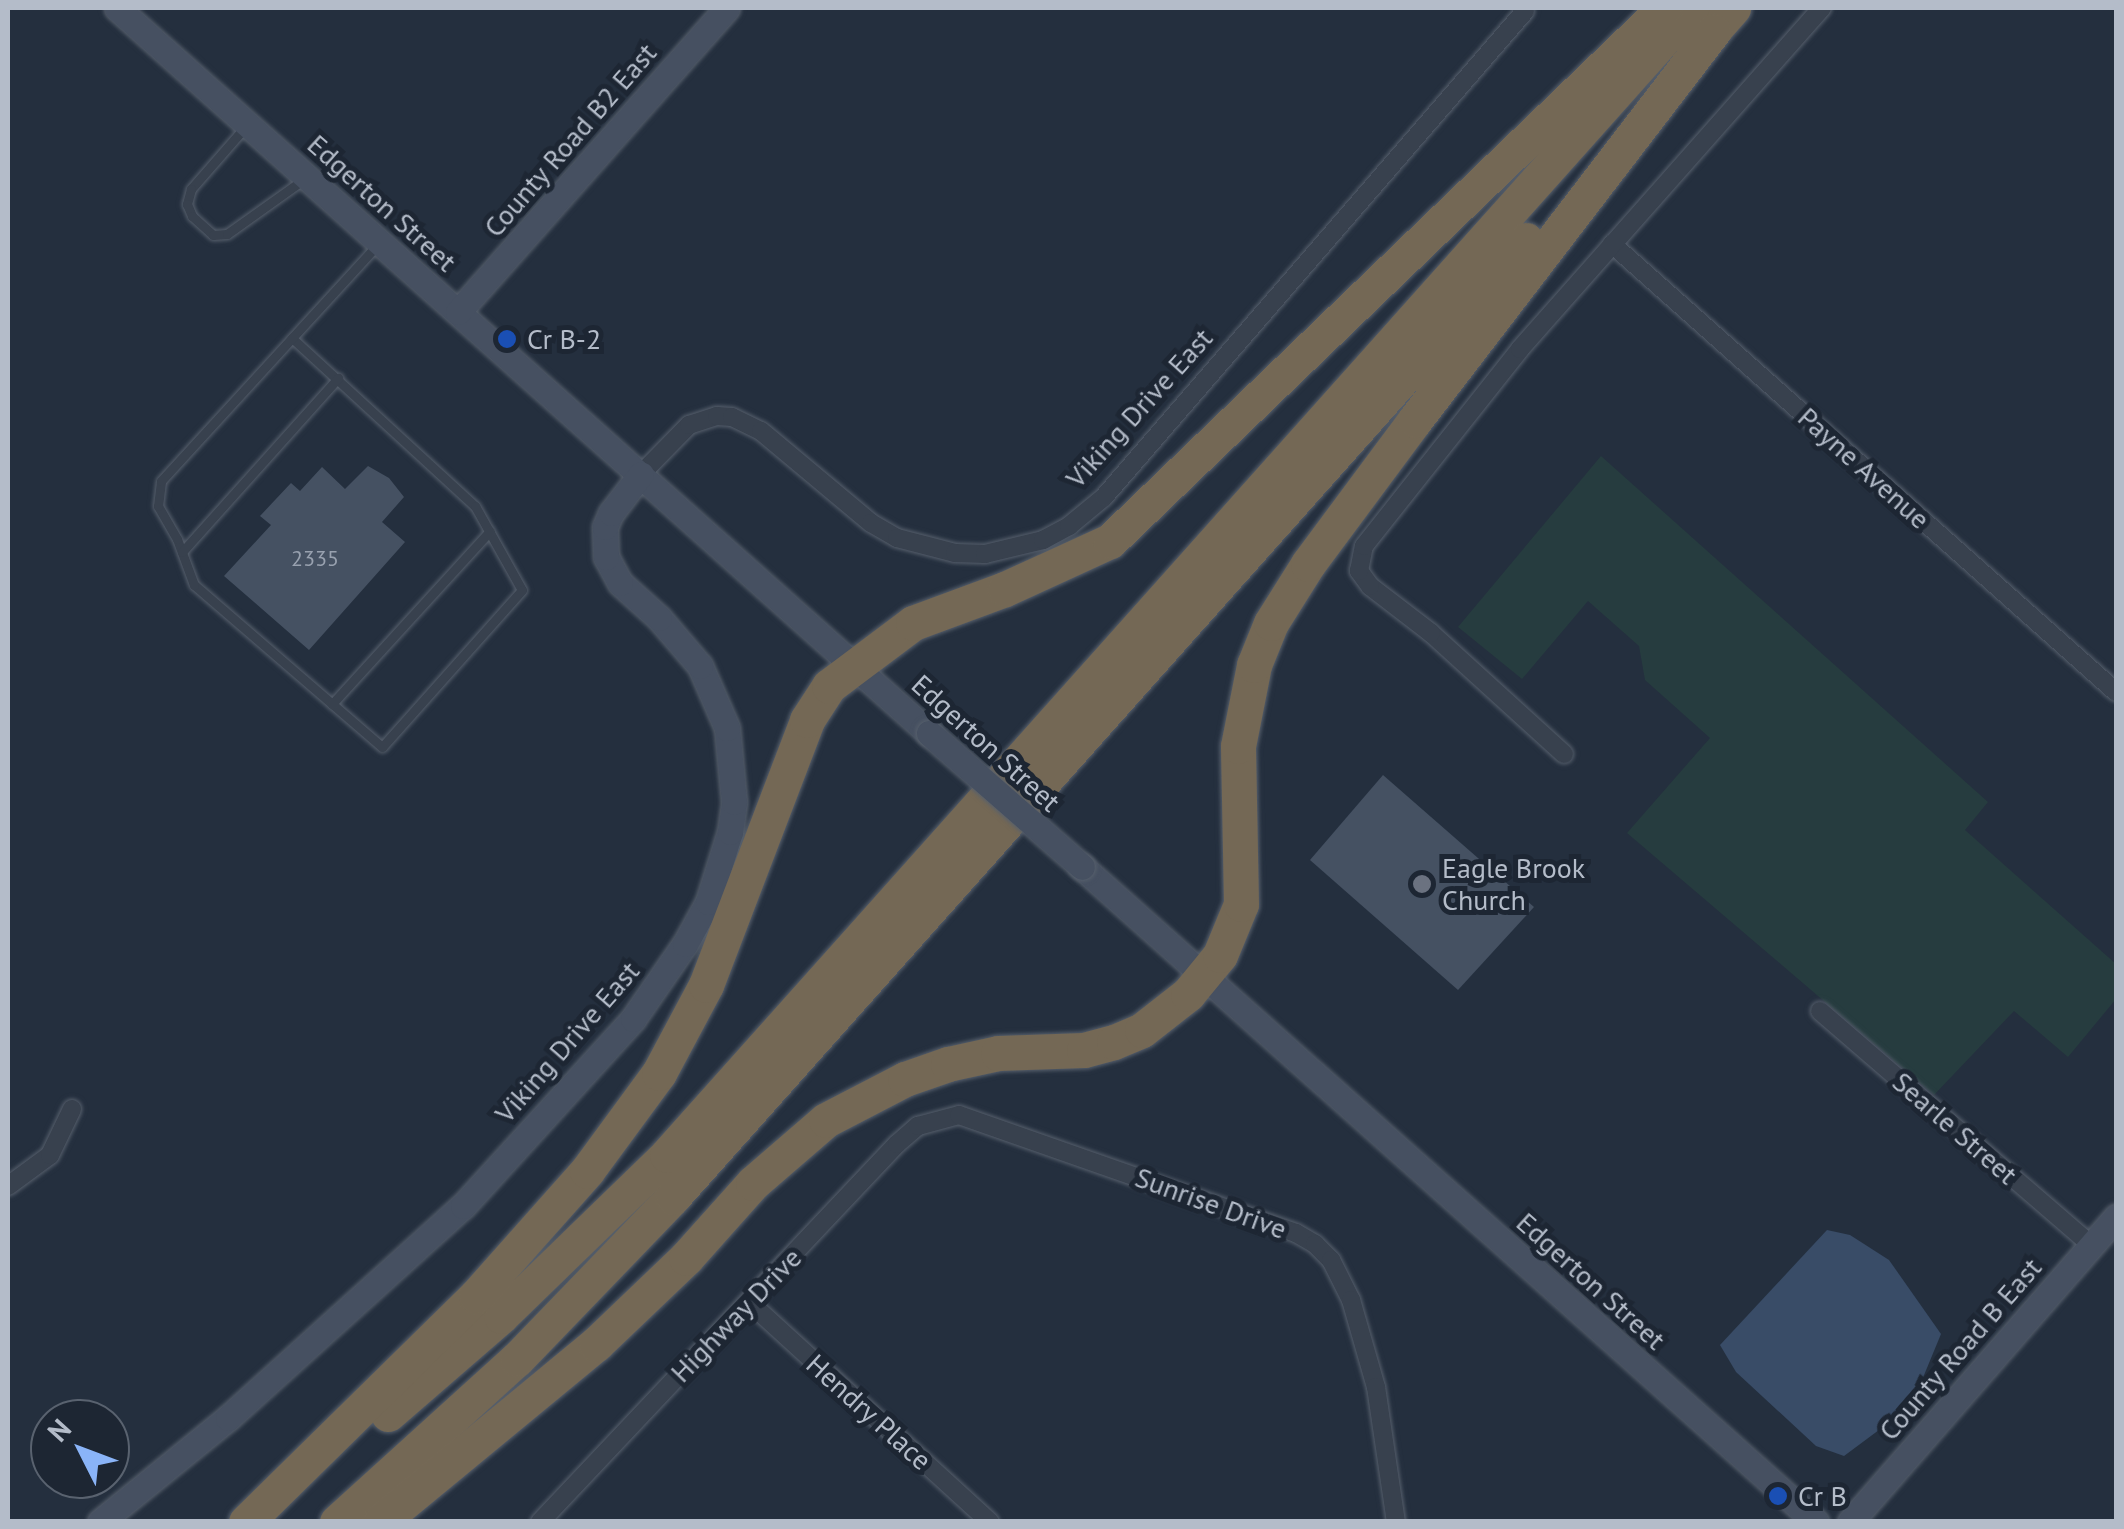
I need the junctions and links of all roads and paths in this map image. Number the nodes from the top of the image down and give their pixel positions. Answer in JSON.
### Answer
{"nodes":[{"id":1,"x":117,"y":8,"type":"edge"},
{"id":2,"x":727,"y":8,"type":"edge"},
{"id":3,"x":1664,"y":8,"type":"edge"},
{"id":4,"x":1822,"y":8,"type":"edge"},
{"id":5,"x":1526,"y":11,"type":"dead end"},
{"id":6,"x":1712,"y":15,"type":"edge"},
{"id":7,"x":248,"y":124,"type":"junction"},
{"id":8,"x":307,"y":176,"type":"junction"},
{"id":9,"x":380,"y":242,"type":"junction"},
{"id":10,"x":1612,"y":244,"type":"junction"},
{"id":11,"x":458,"y":312,"type":"junction"},
{"id":12,"x":292,"y":338,"type":"junction"},
{"id":13,"x":338,"y":378,"type":"junction"},
{"id":14,"x":641,"y":474,"type":"junction"},
{"id":15,"x":490,"y":531,"type":"junction"},
{"id":16,"x":182,"y":552,"type":"junction"},
{"id":17,"x":852,"y":664,"type":"junction"},
{"id":18,"x":2116,"y":692,"type":"edge"},
{"id":19,"x":332,"y":704,"type":"junction"},
{"id":20,"x":1564,"y":754,"type":"dead end"},
{"id":21,"x":1204,"y":976,"type":"junction"},
{"id":22,"x":1820,"y":1011,"type":"dead end"},
{"id":23,"x":72,"y":1110,"type":"dead end"},
{"id":24,"x":940,"y":1118,"type":"joint"},
{"id":25,"x":8,"y":1186,"type":"edge"},
{"id":26,"x":2116,"y":1217,"type":"edge"},
{"id":27,"x":2091,"y":1245,"type":"junction"},
{"id":28,"x":749,"y":1302,"type":"junction"},
{"id":29,"x":100,"y":1522,"type":"edge"},
{"id":30,"x":248,"y":1522,"type":"edge"},
{"id":31,"x":337,"y":1522,"type":"edge"},
{"id":32,"x":380,"y":1522,"type":"edge"},
{"id":33,"x":540,"y":1522,"type":"edge"},
{"id":34,"x":990,"y":1522,"type":"edge"},
{"id":35,"x":1396,"y":1522,"type":"edge"},
{"id":36,"x":1816,"y":1522,"type":"edge"},
{"id":37,"x":1850,"y":1522,"type":"edge"}],
"edges":[{"from":1,"to":7,"type":"street","name":"Edgerton Street"},
{"from":2,"to":11,"type":"street","name":"County Road B2 East"},
{"from":3,"to":17,"type":"highway"},
{"from":4,"to":10,"type":"street"},
{"from":5,"to":14,"type":"street","name":"Viking Drive East"},
{"from":6,"to":21,"type":"highway"},
{"from":6,"to":30,"type":"highway"},
{"from":6,"to":31,"type":"highway"},
{"from":7,"to":8,"type":"street","name":"Edgerton Street"},
{"from":7,"to":8,"type":"lane"},
{"from":8,"to":9,"type":"street","name":"Edgerton Street"},
{"from":9,"to":11,"type":"street","name":"Edgerton Street"},
{"from":9,"to":12,"type":"lane"},
{"from":10,"to":18,"type":"street","name":"Payne Avenue"},
{"from":10,"to":20,"type":"street"},
{"from":11,"to":14,"type":"street","name":"Edgerton Street"},
{"from":12,"to":13,"type":"lane"},
{"from":12,"to":16,"type":"lane"},
{"from":13,"to":15,"type":"lane"},
{"from":13,"to":16,"type":"lane"},
{"from":14,"to":17,"type":"street","name":"Edgerton Street"},
{"from":14,"to":29,"type":"street","name":"Viking Drive East"},
{"from":15,"to":19,"type":"lane"},
{"from":15,"to":19,"type":"lane"},
{"from":16,"to":19,"type":"lane"},
{"from":17,"to":21,"type":"street","name":"Edgerton Street","bridge":true},
{"from":17,"to":30,"type":"highway"},
{"from":21,"to":32,"type":"highway"},
{"from":21,"to":36,"type":"street","name":"Edgerton Street"},
{"from":22,"to":27,"type":"street","name":"Searle Street"},
{"from":23,"to":25,"type":"street"},
{"from":24,"to":28,"type":"street","name":"Highway Drive"},
{"from":24,"to":35,"type":"street","name":"Sunrise Drive"},
{"from":26,"to":27,"type":"street","name":"County Road B East"},
{"from":27,"to":37,"type":"street","name":"County Road B East"},
{"from":28,"to":33,"type":"street","name":"Highway Drive"},
{"from":28,"to":34,"type":"street","name":"Hendry Place"}]}
